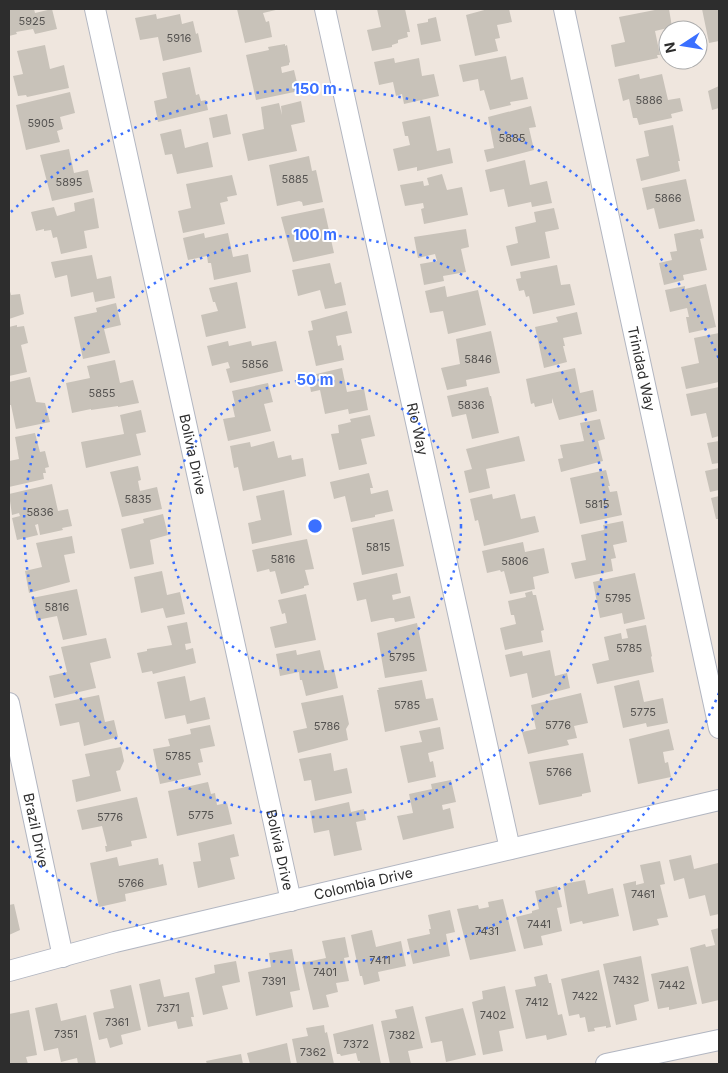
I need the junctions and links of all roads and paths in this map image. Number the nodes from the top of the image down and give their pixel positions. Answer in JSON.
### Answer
{"nodes":[{"id":1,"x":95,"y":9,"type":"edge"},
{"id":2,"x":325,"y":9,"type":"edge"},
{"id":3,"x":564,"y":9,"type":"edge"},
{"id":4,"x":9,"y":703,"type":"edge"},
{"id":5,"x":719,"y":728,"type":"edge"},
{"id":6,"x":12,"y":735,"type":"edge"},
{"id":7,"x":719,"y":800,"type":"edge"},
{"id":8,"x":510,"y":849,"type":"junction"},
{"id":9,"x":291,"y":901,"type":"junction"},
{"id":10,"x":63,"y":957,"type":"junction"},
{"id":11,"x":9,"y":971,"type":"edge"},
{"id":12,"x":719,"y":1040,"type":"edge"},
{"id":13,"x":606,"y":1064,"type":"edge"}],
"edges":[{"from":1,"to":9,"type":"street","name":"Bolivia Drive"},
{"from":2,"to":8,"type":"street","name":"Rio Way"},
{"from":3,"to":5,"type":"street","name":"Trinidad Way"},
{"from":4,"to":6,"type":"street","name":"Brazil Drive"},
{"from":6,"to":10,"type":"street","name":"Brazil Drive"},
{"from":7,"to":8,"type":"street","name":"Colombia Drive"},
{"from":8,"to":9,"type":"street","name":"Colombia Drive"},
{"from":9,"to":10,"type":"street","name":"Colombia Drive"},
{"from":10,"to":11,"type":"street","name":"Colombia Drive"},
{"from":12,"to":13,"type":"street"}]}
